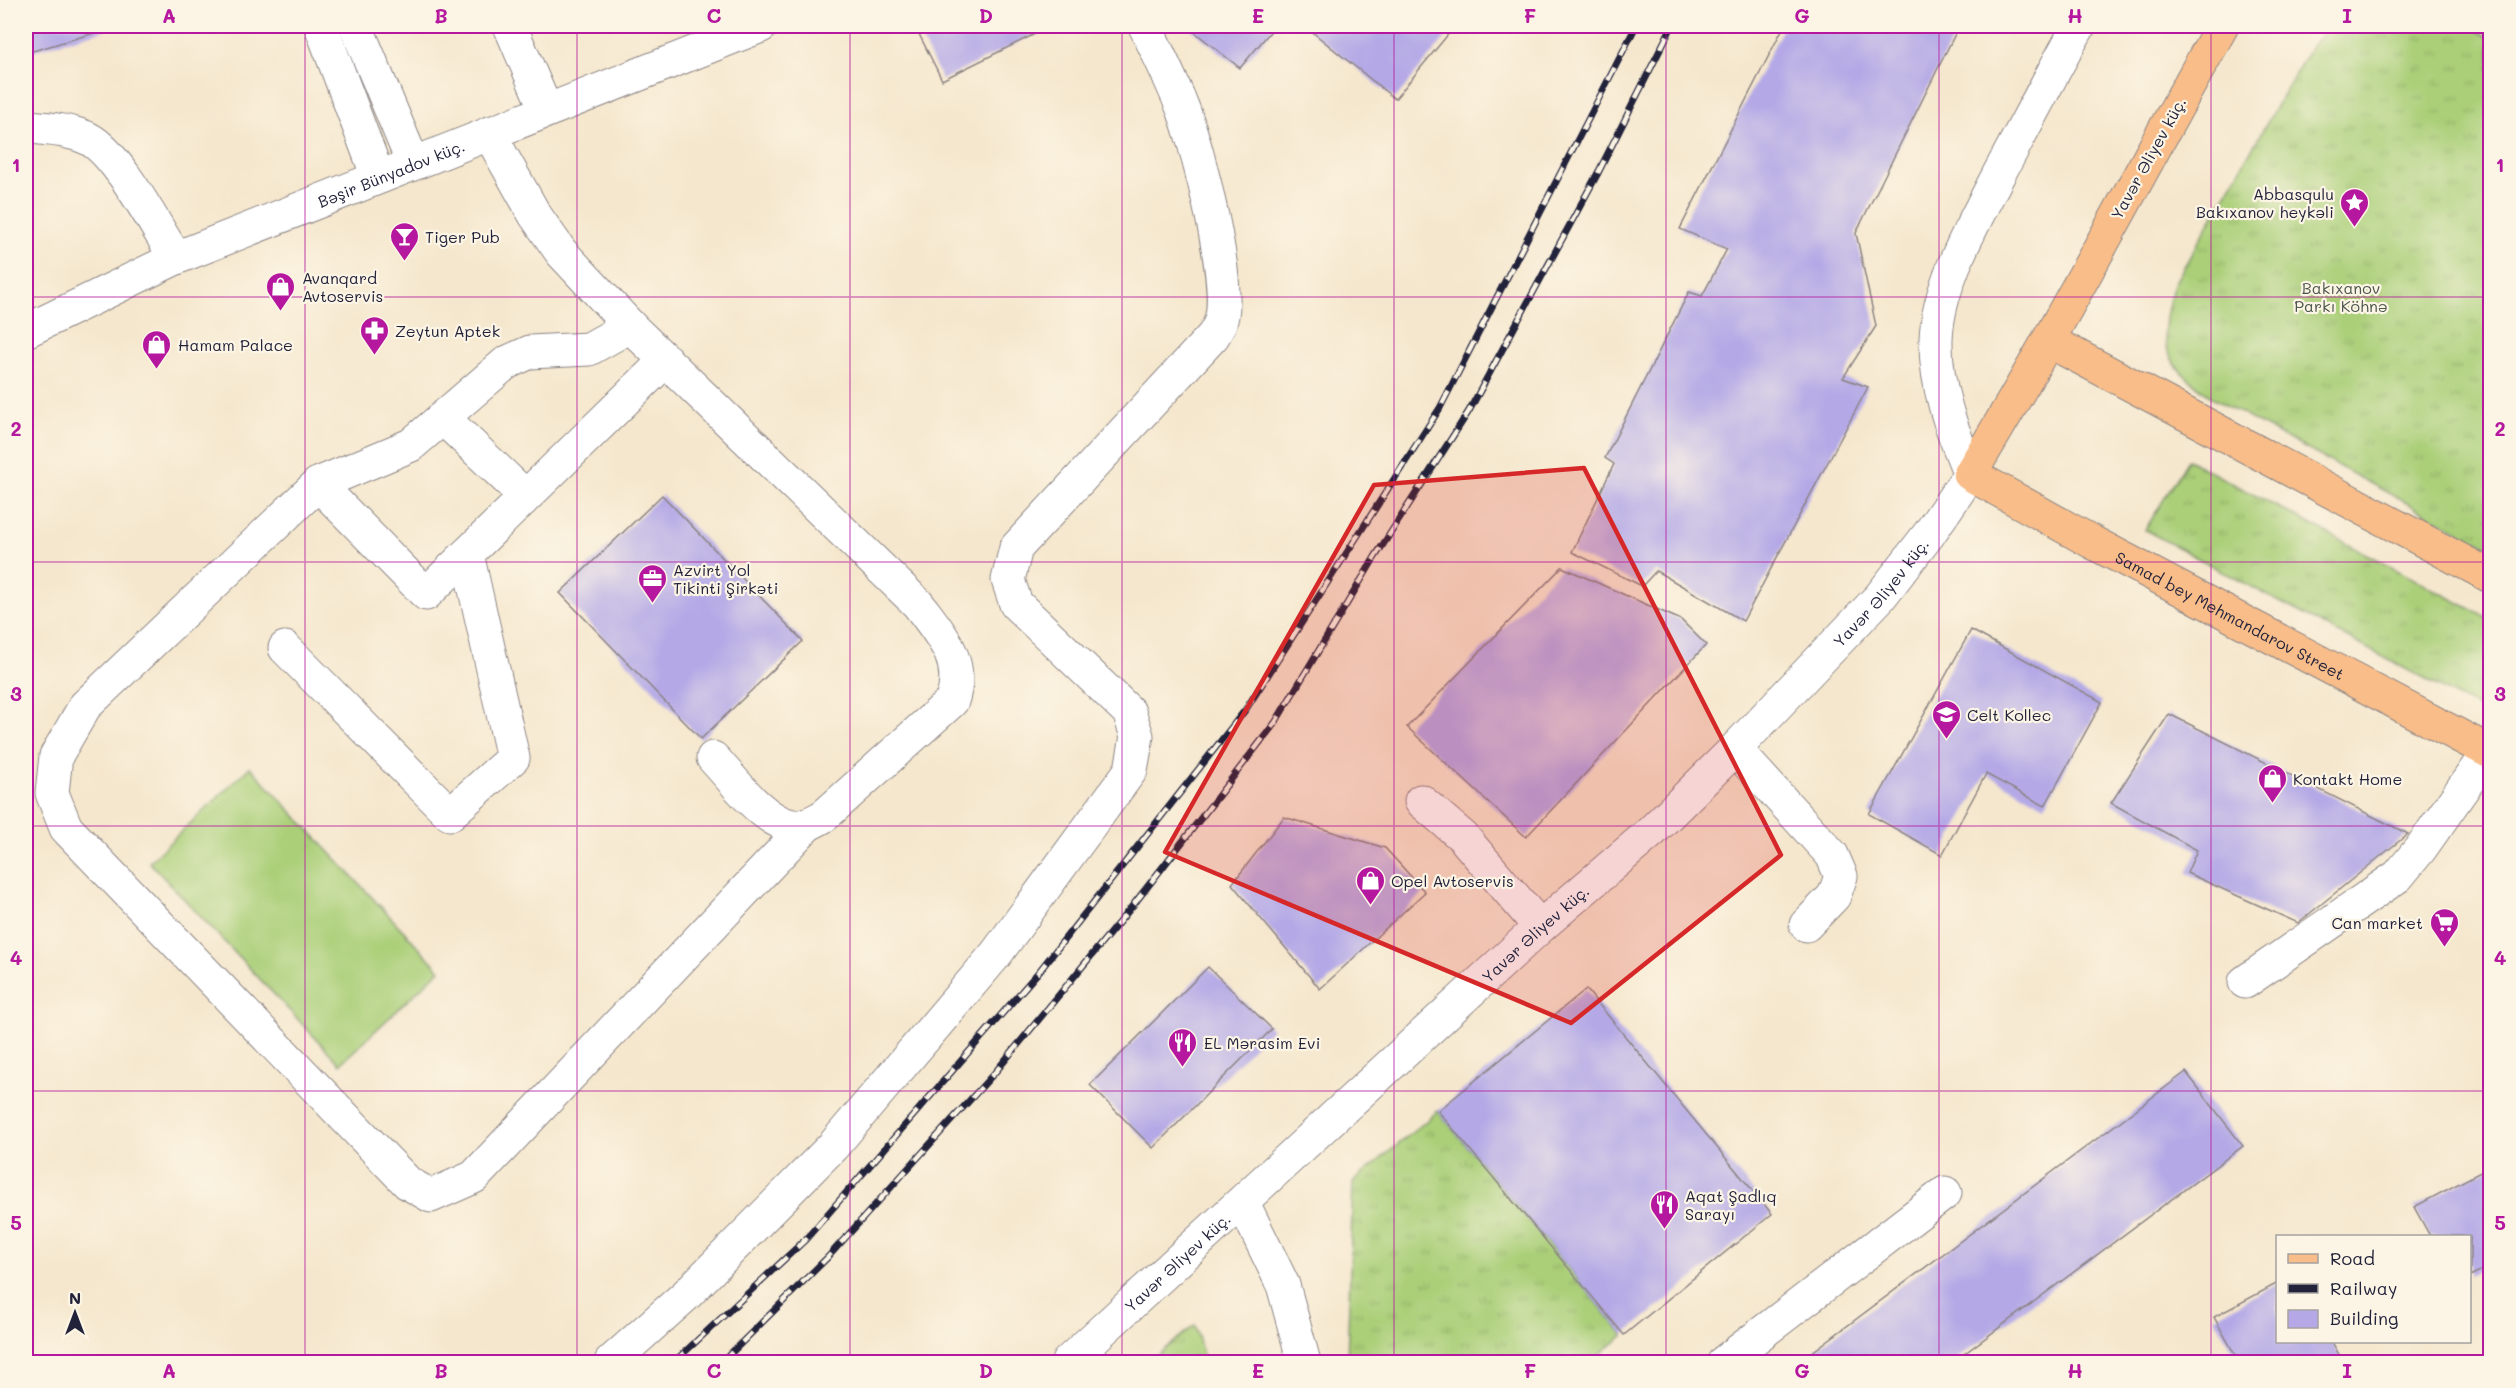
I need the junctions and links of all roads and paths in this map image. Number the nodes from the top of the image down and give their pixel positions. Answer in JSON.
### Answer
{"nodes":[{"id":1,"x":321,"y":26,"type":"edge"},
{"id":2,"x":356,"y":26,"type":"edge"},
{"id":3,"x":510,"y":26,"type":"edge"},
{"id":4,"x":761,"y":26,"type":"edge"},
{"id":5,"x":1145,"y":26,"type":"edge"},
{"id":6,"x":2079,"y":26,"type":"edge"},
{"id":7,"x":2222,"y":26,"type":"edge"},
{"id":8,"x":546,"y":110,"type":"junction"},
{"id":9,"x":26,"y":128,"type":"edge"},
{"id":10,"x":489,"y":133,"type":"junction"},
{"id":11,"x":413,"y":163,"type":"junction"},
{"id":12,"x":378,"y":177,"type":"junction"},
{"id":13,"x":176,"y":258,"type":"junction"},
{"id":14,"x":630,"y":326,"type":"junction"},
{"id":15,"x":26,"y":331,"type":"edge"},
{"id":16,"x":2049,"y":341,"type":"junction"},
{"id":17,"x":666,"y":360,"type":"junction"},
{"id":18,"x":443,"y":418,"type":"junction"},
{"id":19,"x":1970,"y":474,"type":"junction"},
{"id":20,"x":318,"y":484,"type":"junction"},
{"id":21,"x":524,"y":495,"type":"junction"},
{"id":22,"x":467,"y":554,"type":"junction"},
{"id":23,"x":2490,"y":576,"type":"edge"},
{"id":24,"x":285,"y":648,"type":"dead end"},
{"id":25,"x":1735,"y":749,"type":"junction"},
{"id":26,"x":2490,"y":752,"type":"edge"},
{"id":27,"x":713,"y":758,"type":"dead end"},
{"id":28,"x":1421,"y":801,"type":"dead end"},
{"id":29,"x":807,"y":825,"type":"junction"},
{"id":30,"x":1806,"y":925,"type":"dead end"},
{"id":31,"x":1540,"y":927,"type":"junction"},
{"id":32,"x":2245,"y":982,"type":"dead end"},
{"id":33,"x":1945,"y":1193,"type":"dead end"},
{"id":34,"x":1243,"y":1203,"type":"junction"},
{"id":35,"x":611,"y":1362,"type":"edge"},
{"id":36,"x":1068,"y":1362,"type":"edge"},
{"id":37,"x":1304,"y":1362,"type":"edge"},
{"id":38,"x":1724,"y":1362,"type":"edge"}],
"edges":[{"from":1,"to":12,"type":"street"},
{"from":2,"to":11,"type":"street"},
{"from":3,"to":8,"type":"street"},
{"from":4,"to":8,"type":"street","name":"Bəşir Bünyadov küç."},
{"from":5,"to":35,"type":"street"},
{"from":6,"to":19,"type":"street"},
{"from":7,"to":16,"type":"main road","name":"Yavər Əliyev küç."},
{"from":8,"to":10,"type":"street","name":"Bəşir Bünyadov küç."},
{"from":9,"to":13,"type":"street"},
{"from":10,"to":11,"type":"street","name":"Bəşir Bünyadov küç."},
{"from":10,"to":14,"type":"street"},
{"from":11,"to":12,"type":"street","name":"Bəşir Bünyadov küç."},
{"from":12,"to":13,"type":"street","name":"Bəşir Bünyadov küç."},
{"from":13,"to":15,"type":"street","name":"Bəşir Bünyadov küç."},
{"from":14,"to":17,"type":"street"},
{"from":14,"to":18,"type":"street"},
{"from":16,"to":19,"type":"main road","name":"Yavər Əliyev küç."},
{"from":16,"to":23,"type":"main road"},
{"from":17,"to":21,"type":"street"},
{"from":17,"to":29,"type":"street"},
{"from":18,"to":20,"type":"street"},
{"from":18,"to":21,"type":"street"},
{"from":19,"to":25,"type":"street","name":"Yavər Əliyev küç."},
{"from":19,"to":26,"type":"main road","name":"Samad bey Mehmandarov Street"},
{"from":20,"to":22,"type":"street"},
{"from":20,"to":29,"type":"street"},
{"from":21,"to":22,"type":"street"},
{"from":22,"to":24,"type":"street"},
{"from":25,"to":30,"type":"street"},
{"from":25,"to":31,"type":"street","name":"Yavər Əliyev küç."},
{"from":26,"to":32,"type":"street"},
{"from":27,"to":29,"type":"street"},
{"from":28,"to":31,"type":"street"},
{"from":31,"to":34,"type":"street","name":"Yavər Əliyev küç."},
{"from":33,"to":38,"type":"street"},
{"from":34,"to":36,"type":"street","name":"Yavər Əliyev küç."},
{"from":34,"to":37,"type":"street"}]}
